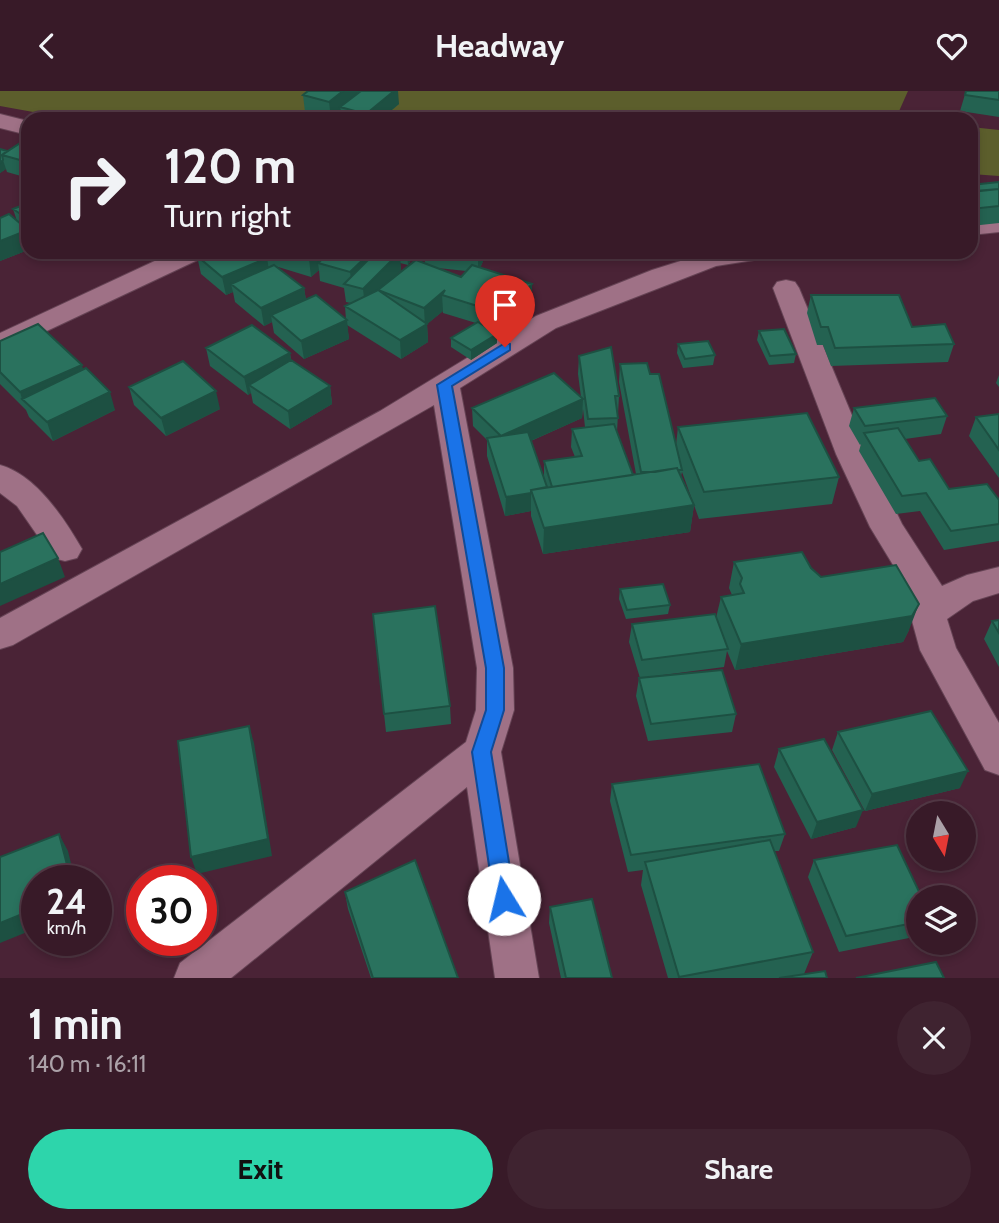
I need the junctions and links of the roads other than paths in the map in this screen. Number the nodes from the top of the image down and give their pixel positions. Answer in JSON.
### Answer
{"nodes":[{"id":1,"x":0,"y":121,"type":"edge"},
{"id":2,"x":21,"y":126,"type":"edge"},
{"id":3,"x":999,"y":224,"type":"edge"},
{"id":4,"x":978,"y":226,"type":"edge"},
{"id":5,"x":180,"y":259,"type":"edge"},
{"id":6,"x":712,"y":259,"type":"edge"},
{"id":7,"x":786,"y":288,"type":"dead end"},
{"id":8,"x":0,"y":344,"type":"edge"},
{"id":9,"x":444,"y":385,"type":"junction"},
{"id":10,"x":0,"y":476,"type":"edge"},
{"id":11,"x":14,"y":504,"type":"edge"},
{"id":12,"x":65,"y":549,"type":"dead end"},
{"id":13,"x":999,"y":580,"type":"edge"},
{"id":14,"x":936,"y":606,"type":"junction"},
{"id":15,"x":0,"y":635,"type":"edge"},
{"id":16,"x":482,"y":752,"type":"junction"},
{"id":17,"x":999,"y":758,"type":"edge"},
{"id":18,"x":196,"y":978,"type":"edge"},
{"id":19,"x":517,"y":978,"type":"edge"}],
"edges":[{"from":1,"to":2,"type":"street"},
{"from":3,"to":4,"type":"street"},
{"from":5,"to":8,"type":"street"},
{"from":6,"to":9,"type":"street"},
{"from":7,"to":14,"type":"street"},
{"from":9,"to":15,"type":"street"},
{"from":9,"to":16,"type":"street"},
{"from":10,"to":11,"type":"street"},
{"from":11,"to":12,"type":"street"},
{"from":13,"to":14,"type":"street"},
{"from":14,"to":17,"type":"street"},
{"from":16,"to":18,"type":"street"},
{"from":16,"to":19,"type":"street"}]}
